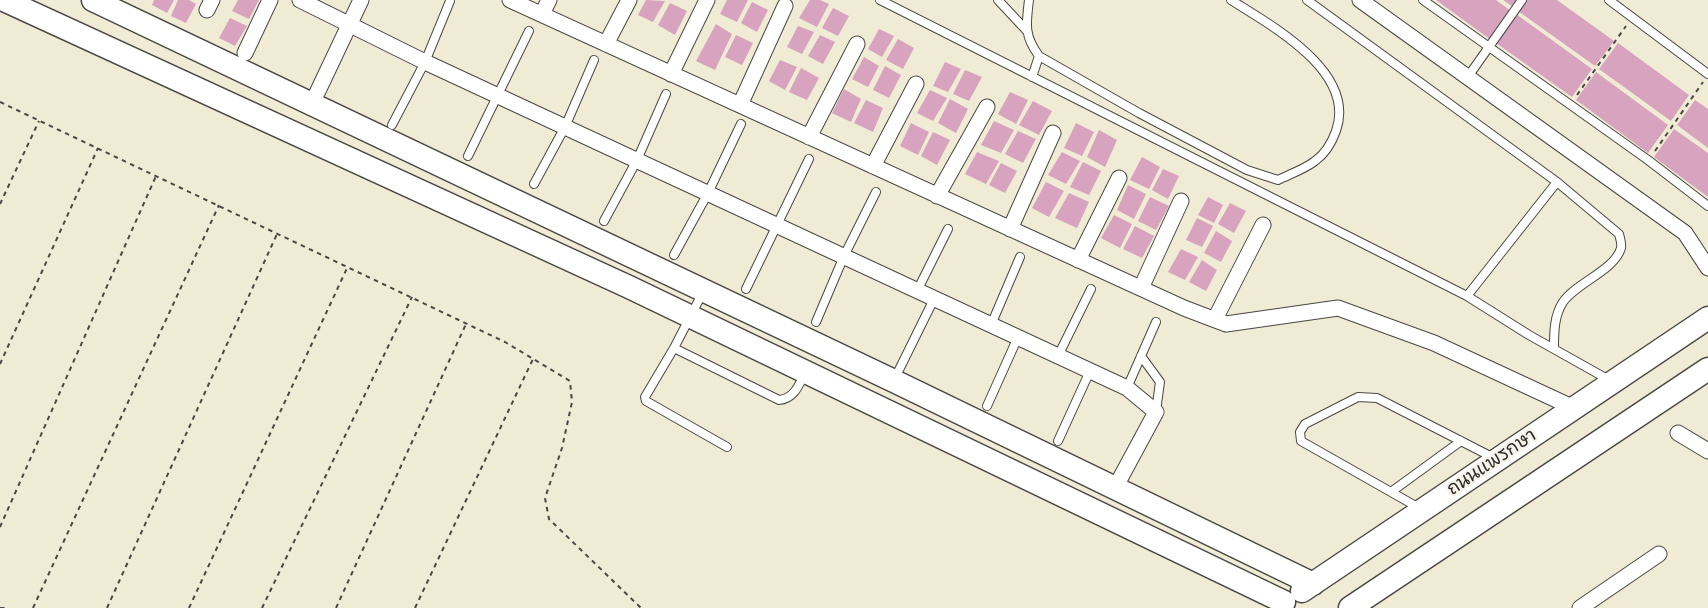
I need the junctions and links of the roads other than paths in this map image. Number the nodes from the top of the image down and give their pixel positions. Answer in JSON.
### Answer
{"nodes":[{"id":1,"x":4,"y":0,"type":"edge"},
{"id":2,"x":93,"y":0,"type":"edge"},
{"id":3,"x":270,"y":0,"type":"edge"},
{"id":4,"x":300,"y":0,"type":"edge"},
{"id":5,"x":361,"y":0,"type":"edge"},
{"id":6,"x":510,"y":0,"type":"edge"},
{"id":7,"x":549,"y":0,"type":"edge"},
{"id":8,"x":629,"y":0,"type":"edge"},
{"id":9,"x":707,"y":0,"type":"edge"},
{"id":10,"x":880,"y":0,"type":"edge"},
{"id":11,"x":998,"y":0,"type":"edge"},
{"id":12,"x":1029,"y":0,"type":"edge"},
{"id":13,"x":1231,"y":0,"type":"edge"},
{"id":14,"x":1307,"y":0,"type":"edge"},
{"id":15,"x":1360,"y":0,"type":"edge"},
{"id":16,"x":1424,"y":0,"type":"edge"},
{"id":17,"x":1522,"y":0,"type":"edge"},
{"id":18,"x":1609,"y":0,"type":"edge"},
{"id":19,"x":450,"y":1,"type":"edge"},
{"id":20,"x":785,"y":6,"type":"dead end"},
{"id":21,"x":542,"y":15,"type":"junction"},
{"id":22,"x":350,"y":25,"type":"junction"},
{"id":23,"x":529,"y":31,"type":"dead end"},
{"id":24,"x":1027,"y":31,"type":"junction"},
{"id":25,"x":606,"y":44,"type":"junction"},
{"id":26,"x":857,"y":44,"type":"dead end"},
{"id":27,"x":1490,"y":47,"type":"junction"},
{"id":28,"x":245,"y":53,"type":"dead end"},
{"id":29,"x":1039,"y":56,"type":"junction"},
{"id":30,"x":594,"y":60,"type":"dead end"},
{"id":31,"x":425,"y":62,"type":"junction"},
{"id":32,"x":671,"y":74,"type":"junction"},
{"id":33,"x":1708,"y":74,"type":"edge"},
{"id":34,"x":1032,"y":77,"type":"junction"},
{"id":35,"x":1467,"y":78,"type":"junction"},
{"id":36,"x":916,"y":84,"type":"dead end"},
{"id":37,"x":318,"y":93,"type":"dead end"},
{"id":38,"x":666,"y":94,"type":"dead end"},
{"id":39,"x":499,"y":96,"type":"junction"},
{"id":40,"x":740,"y":105,"type":"junction"},
{"id":41,"x":987,"y":107,"type":"dead end"},
{"id":42,"x":741,"y":124,"type":"dead end"},
{"id":43,"x":392,"y":125,"type":"dead end"},
{"id":44,"x":565,"y":127,"type":"junction"},
{"id":45,"x":1053,"y":133,"type":"dead end"},
{"id":46,"x":809,"y":137,"type":"junction"},
{"id":47,"x":468,"y":156,"type":"dead end"},
{"id":48,"x":809,"y":159,"type":"dead end"},
{"id":49,"x":637,"y":160,"type":"junction"},
{"id":50,"x":873,"y":166,"type":"junction"},
{"id":51,"x":1119,"y":178,"type":"dead end"},
{"id":52,"x":1557,"y":182,"type":"junction"},
{"id":53,"x":534,"y":184,"type":"dead end"},
{"id":54,"x":876,"y":192,"type":"dead end"},
{"id":55,"x":708,"y":194,"type":"junction"},
{"id":56,"x":937,"y":196,"type":"junction"},
{"id":57,"x":1182,"y":201,"type":"dead end"},
{"id":58,"x":1708,"y":206,"type":"edge"},
{"id":59,"x":604,"y":221,"type":"dead end"},
{"id":60,"x":1263,"y":225,"type":"dead end"},
{"id":61,"x":778,"y":226,"type":"junction"},
{"id":62,"x":948,"y":229,"type":"dead end"},
{"id":63,"x":1010,"y":229,"type":"junction"},
{"id":64,"x":674,"y":255,"type":"dead end"},
{"id":65,"x":844,"y":256,"type":"junction"},
{"id":66,"x":1020,"y":257,"type":"dead end"},
{"id":67,"x":1078,"y":260,"type":"junction"},
{"id":68,"x":1708,"y":268,"type":"edge"},
{"id":69,"x":1141,"y":288,"type":"junction"},
{"id":70,"x":746,"y":289,"type":"dead end"},
{"id":71,"x":1091,"y":289,"type":"dead end"},
{"id":72,"x":703,"y":291,"type":"junction"},
{"id":73,"x":917,"y":291,"type":"junction"},
{"id":74,"x":1467,"y":296,"type":"junction"},
{"id":75,"x":934,"y":298,"type":"junction"},
{"id":76,"x":688,"y":318,"type":"junction"},
{"id":77,"x":1708,"y":318,"type":"edge"},
{"id":78,"x":1215,"y":319,"type":"junction"},
{"id":79,"x":816,"y":322,"type":"dead end"},
{"id":80,"x":1156,"y":322,"type":"dead end"},
{"id":81,"x":991,"y":325,"type":"junction"},
{"id":82,"x":1018,"y":337,"type":"junction"},
{"id":83,"x":674,"y":348,"type":"junction"},
{"id":84,"x":1554,"y":348,"type":"junction"},
{"id":85,"x":1058,"y":356,"type":"junction"},
{"id":86,"x":1141,"y":356,"type":"junction"},
{"id":87,"x":1708,"y":369,"type":"edge"},
{"id":88,"x":1090,"y":371,"type":"junction"},
{"id":89,"x":804,"y":375,"type":"junction"},
{"id":90,"x":894,"y":381,"type":"junction"},
{"id":91,"x":1612,"y":382,"type":"junction"},
{"id":92,"x":1127,"y":388,"type":"junction"},
{"id":93,"x":987,"y":406,"type":"dead end"},
{"id":94,"x":1574,"y":408,"type":"junction"},
{"id":95,"x":1156,"y":412,"type":"junction"},
{"id":96,"x":1678,"y":434,"type":"dead end"},
{"id":97,"x":1058,"y":441,"type":"dead end"},
{"id":98,"x":1461,"y":441,"type":"junction"},
{"id":99,"x":727,"y":447,"type":"dead end"},
{"id":100,"x":1708,"y":451,"type":"edge"},
{"id":101,"x":1497,"y":459,"type":"junction"},
{"id":102,"x":1115,"y":488,"type":"junction"},
{"id":103,"x":1391,"y":492,"type":"junction"},
{"id":104,"x":1422,"y":509,"type":"junction"},
{"id":105,"x":1659,"y":554,"type":"dead end"},
{"id":106,"x":1313,"y":584,"type":"junction"},
{"id":107,"x":1280,"y":605,"type":"edge"},
{"id":108,"x":1360,"y":605,"type":"edge"},
{"id":109,"x":1580,"y":608,"type":"edge"}],
"edges":[{"from":1,"to":76,"type":"street"},
{"from":2,"to":72,"type":"street"},
{"from":3,"to":28,"type":"street"},
{"from":4,"to":22,"type":"street"},
{"from":5,"to":22,"type":"street"},
{"from":6,"to":21,"type":"street"},
{"from":7,"to":21,"type":"street"},
{"from":8,"to":25,"type":"street"},
{"from":9,"to":32,"type":"street"},
{"from":10,"to":34,"type":"lane"},
{"from":11,"to":24,"type":"lane"},
{"from":12,"to":24,"type":"lane"},
{"from":13,"to":29,"type":"lane"},
{"from":14,"to":52,"type":"lane"},
{"from":15,"to":35,"type":"street"},
{"from":16,"to":27,"type":"lane"},
{"from":17,"to":27,"type":"lane"},
{"from":18,"to":33,"type":"lane"},
{"from":19,"to":31,"type":"lane"},
{"from":20,"to":40,"type":"street"},
{"from":21,"to":25,"type":"street"},
{"from":22,"to":31,"type":"street"},
{"from":22,"to":37,"type":"street"},
{"from":23,"to":39,"type":"lane"},
{"from":24,"to":29,"type":"lane"},
{"from":25,"to":32,"type":"street"},
{"from":26,"to":46,"type":"street"},
{"from":27,"to":35,"type":"lane"},
{"from":27,"to":58,"type":"lane"},
{"from":29,"to":34,"type":"lane"},
{"from":30,"to":44,"type":"lane"},
{"from":31,"to":39,"type":"street"},
{"from":31,"to":43,"type":"lane"},
{"from":32,"to":40,"type":"street"},
{"from":34,"to":74,"type":"lane"},
{"from":35,"to":68,"type":"street"},
{"from":36,"to":50,"type":"street"},
{"from":38,"to":49,"type":"lane"},
{"from":39,"to":44,"type":"street"},
{"from":39,"to":47,"type":"lane"},
{"from":40,"to":46,"type":"street"},
{"from":41,"to":56,"type":"street"},
{"from":42,"to":55,"type":"lane"},
{"from":44,"to":49,"type":"street"},
{"from":44,"to":53,"type":"lane"},
{"from":45,"to":63,"type":"street"},
{"from":46,"to":50,"type":"street"},
{"from":48,"to":61,"type":"lane"},
{"from":49,"to":55,"type":"street"},
{"from":49,"to":59,"type":"lane"},
{"from":50,"to":56,"type":"street"},
{"from":51,"to":67,"type":"street"},
{"from":52,"to":74,"type":"lane"},
{"from":52,"to":84,"type":"lane"},
{"from":54,"to":65,"type":"lane"},
{"from":55,"to":61,"type":"street"},
{"from":55,"to":64,"type":"lane"},
{"from":56,"to":63,"type":"street"},
{"from":57,"to":69,"type":"street"},
{"from":60,"to":78,"type":"street"},
{"from":61,"to":65,"type":"street"},
{"from":61,"to":70,"type":"lane"},
{"from":62,"to":73,"type":"lane"},
{"from":63,"to":67,"type":"street"},
{"from":65,"to":73,"type":"street"},
{"from":65,"to":79,"type":"lane"},
{"from":66,"to":81,"type":"lane"},
{"from":67,"to":69,"type":"street"},
{"from":69,"to":78,"type":"street"},
{"from":71,"to":85,"type":"lane"},
{"from":72,"to":76,"type":"lane"},
{"from":72,"to":90,"type":"street"},
{"from":73,"to":75,"type":"street"},
{"from":74,"to":84,"type":"lane"},
{"from":75,"to":81,"type":"street"},
{"from":75,"to":90,"type":"lane"},
{"from":76,"to":83,"type":"lane"},
{"from":76,"to":89,"type":"street"},
{"from":77,"to":91,"type":"street","name":"ถนนแพรกษา"},
{"from":78,"to":94,"type":"street"},
{"from":80,"to":86,"type":"lane"},
{"from":81,"to":82,"type":"street"},
{"from":82,"to":85,"type":"street"},
{"from":82,"to":93,"type":"lane"},
{"from":83,"to":89,"type":"lane"},
{"from":83,"to":99,"type":"lane"},
{"from":84,"to":91,"type":"lane"},
{"from":85,"to":88,"type":"street"},
{"from":86,"to":92,"type":"lane"},
{"from":86,"to":95,"type":"lane"},
{"from":87,"to":108,"type":"street"},
{"from":88,"to":92,"type":"street"},
{"from":88,"to":97,"type":"lane"},
{"from":89,"to":107,"type":"street"},
{"from":90,"to":102,"type":"street"},
{"from":91,"to":94,"type":"street","name":"ถนนแพรกษา"},
{"from":92,"to":95,"type":"street"},
{"from":94,"to":101,"type":"street","name":"ถนนแพรกษา"},
{"from":95,"to":102,"type":"street"},
{"from":96,"to":100,"type":"street"},
{"from":98,"to":101,"type":"lane"},
{"from":98,"to":103,"type":"lane"},
{"from":98,"to":103,"type":"lane"},
{"from":101,"to":104,"type":"street","name":"ถนนแพรกษา"},
{"from":102,"to":106,"type":"street"},
{"from":103,"to":104,"type":"lane"},
{"from":104,"to":106,"type":"street","name":"ถนนแพรกษา"},
{"from":105,"to":109,"type":"street"},
{"from":106,"to":107,"type":"street","name":"ถนนแพรกษา"}]}
